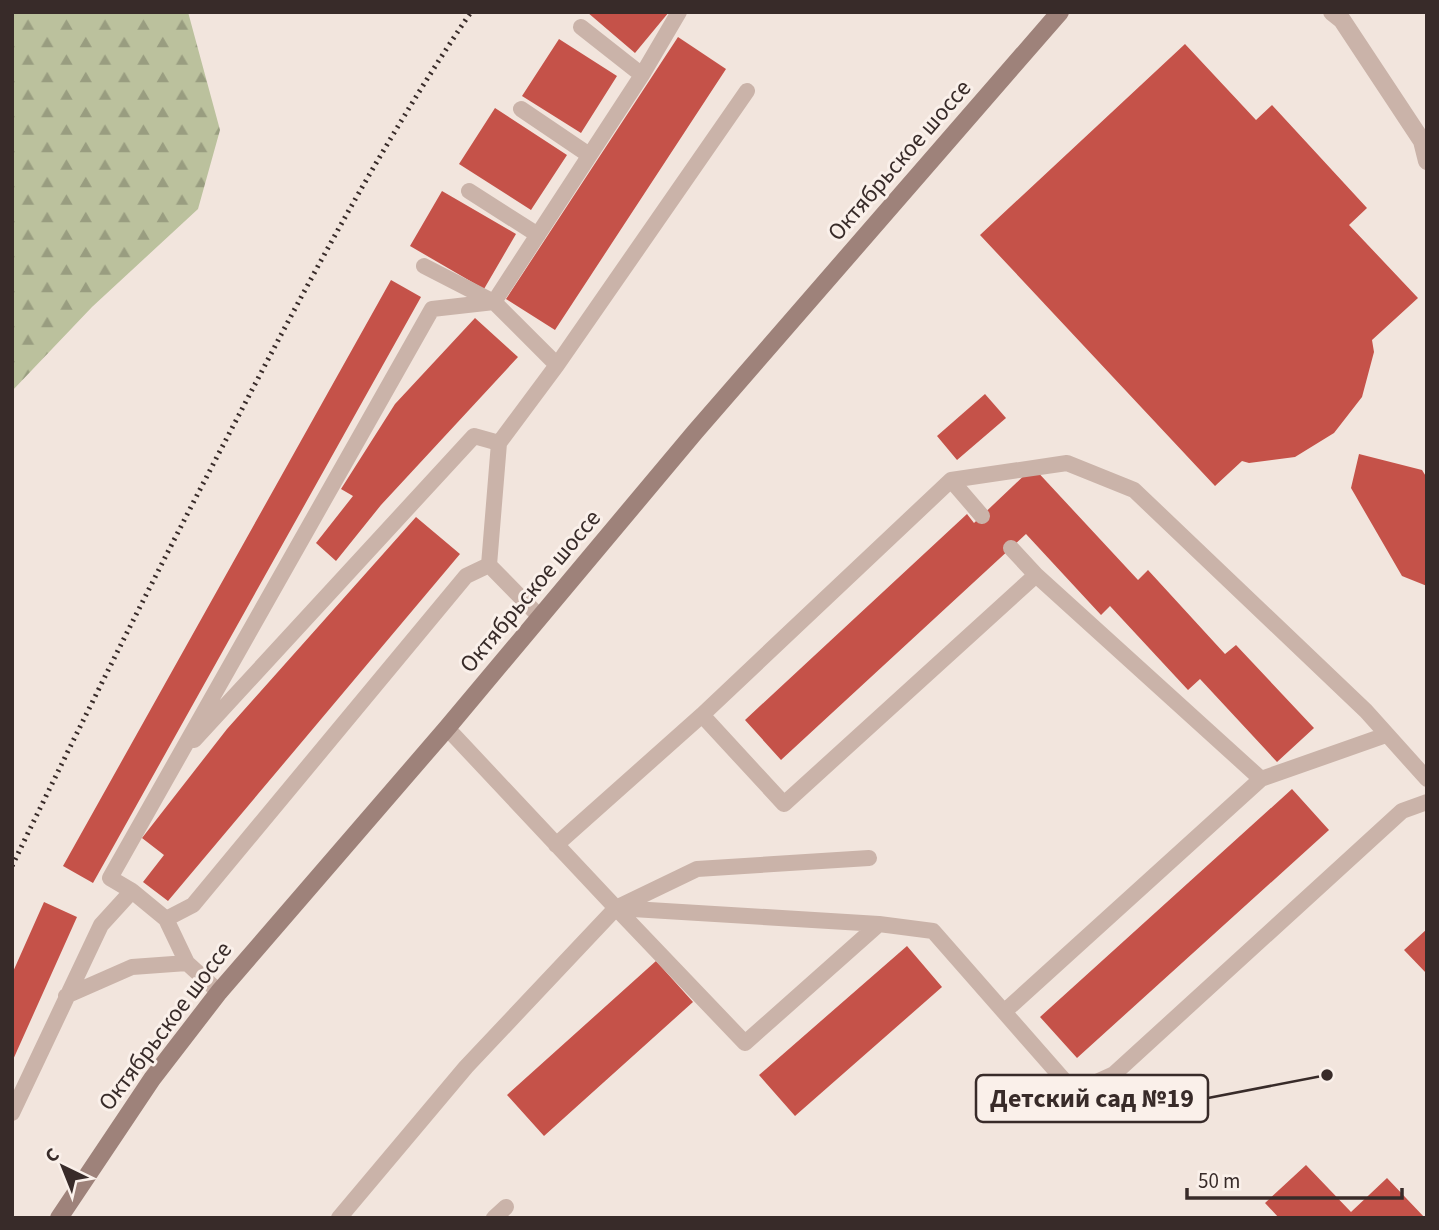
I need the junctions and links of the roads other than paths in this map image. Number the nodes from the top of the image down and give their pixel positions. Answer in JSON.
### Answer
{"nodes":[{"id":1,"x":679,"y":12,"type":"edge"},
{"id":2,"x":1060,"y":12,"type":"edge"},
{"id":3,"x":1340,"y":15,"type":"edge"},
{"id":4,"x":581,"y":27,"type":"dead end"},
{"id":5,"x":642,"y":75,"type":"junction"},
{"id":6,"x":747,"y":91,"type":"dead end"},
{"id":7,"x":521,"y":109,"type":"dead end"},
{"id":8,"x":589,"y":155,"type":"junction"},
{"id":9,"x":1427,"y":161,"type":"edge"},
{"id":10,"x":470,"y":191,"type":"dead end"},
{"id":11,"x":538,"y":235,"type":"junction"},
{"id":12,"x":424,"y":266,"type":"dead end"},
{"id":13,"x":494,"y":302,"type":"junction"},
{"id":14,"x":557,"y":365,"type":"junction"},
{"id":15,"x":499,"y":443,"type":"junction"},
{"id":16,"x":951,"y":481,"type":"junction"},
{"id":17,"x":982,"y":516,"type":"dead end"},
{"id":18,"x":1011,"y":548,"type":"dead end"},
{"id":19,"x":489,"y":565,"type":"junction"},
{"id":20,"x":1036,"y":575,"type":"junction"},
{"id":21,"x":540,"y":617,"type":"junction"},
{"id":22,"x":702,"y":715,"type":"junction"},
{"id":23,"x":447,"y":728,"type":"junction"},
{"id":24,"x":1386,"y":735,"type":"junction"},
{"id":25,"x":176,"y":760,"type":"junction"},
{"id":26,"x":1261,"y":779,"type":"junction"},
{"id":27,"x":1427,"y":779,"type":"edge"},
{"id":28,"x":1427,"y":802,"type":"edge"},
{"id":29,"x":556,"y":845,"type":"junction"},
{"id":30,"x":869,"y":858,"type":"dead end"},
{"id":31,"x":132,"y":891,"type":"junction"},
{"id":32,"x":616,"y":908,"type":"junction"},
{"id":33,"x":166,"y":919,"type":"junction"},
{"id":34,"x":879,"y":924,"type":"junction"},
{"id":35,"x":187,"y":963,"type":"junction"},
{"id":36,"x":219,"y":992,"type":"junction"},
{"id":37,"x":66,"y":996,"type":"junction"},
{"id":38,"x":1004,"y":1012,"type":"junction"},
{"id":39,"x":12,"y":1113,"type":"edge"},
{"id":40,"x":59,"y":1218,"type":"edge"},
{"id":41,"x":339,"y":1218,"type":"edge"}],
"edges":[{"from":1,"to":5,"type":"lane"},
{"from":2,"to":21,"type":"main road","name":"Октябрьское шоссе"},
{"from":3,"to":9,"type":"street"},
{"from":4,"to":5,"type":"lane"},
{"from":5,"to":8,"type":"lane"},
{"from":6,"to":14,"type":"lane"},
{"from":7,"to":8,"type":"lane"},
{"from":8,"to":11,"type":"lane"},
{"from":10,"to":11,"type":"lane"},
{"from":11,"to":13,"type":"lane"},
{"from":12,"to":13,"type":"lane"},
{"from":13,"to":14,"type":"lane"},
{"from":13,"to":25,"type":"lane"},
{"from":14,"to":15,"type":"lane"},
{"from":15,"to":19,"type":"lane"},
{"from":15,"to":25,"type":"lane"},
{"from":16,"to":17,"type":"lane"},
{"from":16,"to":22,"type":"lane"},
{"from":16,"to":24,"type":"lane"},
{"from":18,"to":20,"type":"lane"},
{"from":19,"to":21,"type":"lane"},
{"from":19,"to":33,"type":"lane"},
{"from":20,"to":22,"type":"lane"},
{"from":20,"to":26,"type":"lane"},
{"from":21,"to":23,"type":"main road","name":"Октябрьское шоссе"},
{"from":22,"to":29,"type":"lane"},
{"from":23,"to":29,"type":"lane"},
{"from":23,"to":36,"type":"main road","name":"Октябрьское шоссе"},
{"from":24,"to":26,"type":"lane"},
{"from":24,"to":27,"type":"lane"},
{"from":25,"to":31,"type":"lane"},
{"from":26,"to":38,"type":"lane"},
{"from":28,"to":38,"type":"lane"},
{"from":29,"to":32,"type":"lane"},
{"from":30,"to":32,"type":"lane"},
{"from":31,"to":33,"type":"lane"},
{"from":31,"to":37,"type":"lane"},
{"from":32,"to":34,"type":"lane"},
{"from":32,"to":34,"type":"lane"},
{"from":32,"to":41,"type":"lane"},
{"from":33,"to":35,"type":"lane"},
{"from":34,"to":38,"type":"lane"},
{"from":35,"to":36,"type":"lane"},
{"from":35,"to":37,"type":"lane"},
{"from":36,"to":40,"type":"main road","name":"Октябрьское шоссе"},
{"from":37,"to":39,"type":"lane"}]}
